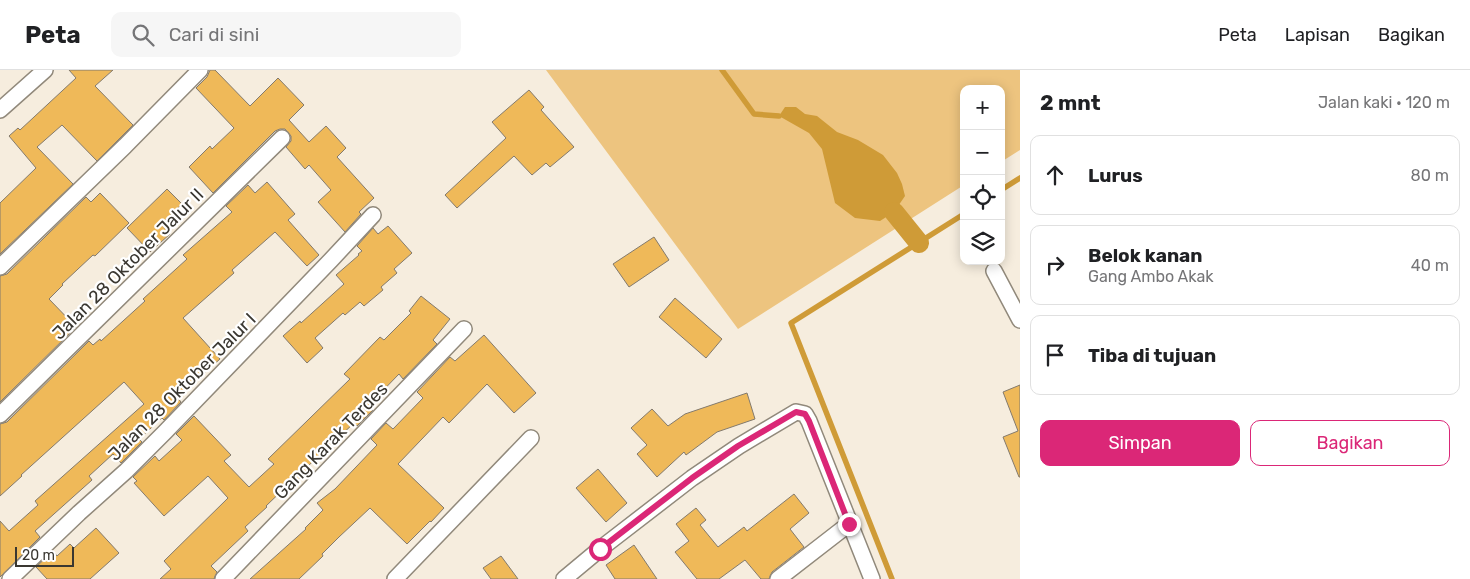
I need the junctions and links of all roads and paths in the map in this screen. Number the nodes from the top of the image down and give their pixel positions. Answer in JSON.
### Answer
{"nodes":[{"id":1,"x":45,"y":70,"type":"edge"},
{"id":2,"x":200,"y":70,"type":"edge"},
{"id":3,"x":0,"y":110,"type":"edge"},
{"id":4,"x":282,"y":138,"type":"dead end"},
{"id":5,"x":373,"y":215,"type":"dead end"},
{"id":6,"x":0,"y":267,"type":"edge"},
{"id":7,"x":994,"y":271,"type":"dead end"},
{"id":8,"x":1020,"y":320,"type":"edge"},
{"id":9,"x":464,"y":329,"type":"dead end"},
{"id":10,"x":0,"y":415,"type":"edge"},
{"id":11,"x":531,"y":438,"type":"dead end"},
{"id":12,"x":849,"y":524,"type":"junction"},
{"id":13,"x":10,"y":579,"type":"edge"},
{"id":14,"x":224,"y":579,"type":"edge"},
{"id":15,"x":395,"y":579,"type":"edge"},
{"id":16,"x":564,"y":579,"type":"edge"},
{"id":17,"x":778,"y":579,"type":"edge"},
{"id":18,"x":872,"y":579,"type":"edge"}],
"edges":[{"from":1,"to":3,"type":"street"},
{"from":2,"to":6,"type":"street"},
{"from":4,"to":10,"type":"street","name":"Jalan 28 Oktober Jalur II"},
{"from":5,"to":13,"type":"street","name":"Jalan 28 Oktober Jalur I"},
{"from":7,"to":8,"type":"street"},
{"from":9,"to":14,"type":"street","name":"Gang Karak Terdes"},
{"from":11,"to":15,"type":"street"},
{"from":12,"to":16,"type":"street"},
{"from":12,"to":17,"type":"street"},
{"from":12,"to":18,"type":"street"}]}
